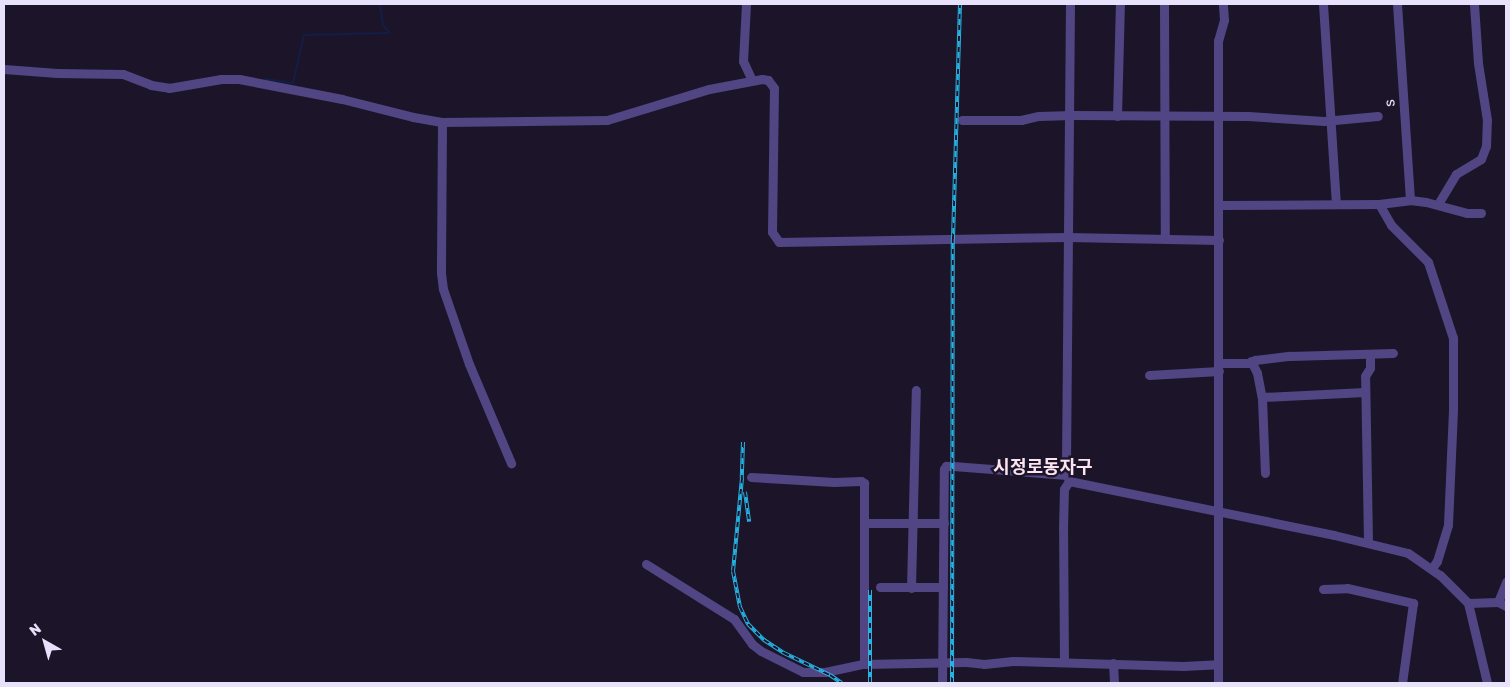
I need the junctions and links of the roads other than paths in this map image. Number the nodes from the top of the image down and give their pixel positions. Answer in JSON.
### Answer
{"nodes":[{"id":1,"x":746,"y":4,"type":"edge"},
{"id":2,"x":1070,"y":4,"type":"edge"},
{"id":3,"x":1120,"y":4,"type":"edge"},
{"id":4,"x":1164,"y":4,"type":"edge"},
{"id":5,"x":1223,"y":4,"type":"edge"},
{"id":6,"x":1324,"y":4,"type":"edge"},
{"id":7,"x":1397,"y":4,"type":"edge"},
{"id":8,"x":1474,"y":4,"type":"edge"},
{"id":9,"x":4,"y":69,"type":"edge"},
{"id":10,"x":752,"y":80,"type":"junction"},
{"id":11,"x":1071,"y":115,"type":"junction"},
{"id":12,"x":1117,"y":116,"type":"junction"},
{"id":13,"x":1165,"y":116,"type":"junction"},
{"id":14,"x":1218,"y":116,"type":"junction"},
{"id":15,"x":1378,"y":116,"type":"dead end"},
{"id":16,"x":1332,"y":119,"type":"junction"},
{"id":17,"x":962,"y":120,"type":"dead end"},
{"id":18,"x":442,"y":122,"type":"junction"},
{"id":19,"x":1410,"y":200,"type":"junction"},
{"id":20,"x":1336,"y":204,"type":"junction"},
{"id":21,"x":1379,"y":204,"type":"junction"},
{"id":22,"x":1438,"y":204,"type":"junction"},
{"id":23,"x":1220,"y":205,"type":"junction"},
{"id":24,"x":1481,"y":213,"type":"dead end"},
{"id":25,"x":1068,"y":237,"type":"junction"},
{"id":26,"x":1165,"y":239,"type":"junction"},
{"id":27,"x":1219,"y":240,"type":"junction"},
{"id":28,"x":1393,"y":353,"type":"dead end"},
{"id":29,"x":1370,"y":354,"type":"junction"},
{"id":30,"x":1251,"y":361,"type":"junction"},
{"id":31,"x":1219,"y":367,"type":"junction"},
{"id":32,"x":1149,"y":375,"type":"dead end"},
{"id":33,"x":916,"y":390,"type":"dead end"},
{"id":34,"x":1365,"y":392,"type":"junction"},
{"id":35,"x":1262,"y":397,"type":"junction"},
{"id":36,"x":511,"y":463,"type":"dead end"},
{"id":37,"x":1265,"y":473,"type":"dead end"},
{"id":38,"x":751,"y":477,"type":"dead end"},
{"id":39,"x":1068,"y":478,"type":"junction"},
{"id":40,"x":1218,"y":512,"type":"junction"},
{"id":41,"x":912,"y":522,"type":"junction"},
{"id":42,"x":864,"y":523,"type":"junction"},
{"id":43,"x":944,"y":523,"type":"junction"},
{"id":44,"x":1368,"y":542,"type":"junction"},
{"id":45,"x":646,"y":564,"type":"dead end"},
{"id":46,"x":1432,"y":568,"type":"junction"},
{"id":47,"x":1506,"y":582,"type":"edge"},
{"id":48,"x":880,"y":588,"type":"dead end"},
{"id":49,"x":911,"y":588,"type":"junction"},
{"id":50,"x":943,"y":588,"type":"junction"},
{"id":51,"x":1323,"y":589,"type":"dead end"},
{"id":52,"x":1468,"y":603,"type":"junction"},
{"id":53,"x":1502,"y":604,"type":"edge"},
{"id":54,"x":1064,"y":662,"type":"junction"},
{"id":55,"x":942,"y":663,"type":"junction"},
{"id":56,"x":1113,"y":663,"type":"junction"},
{"id":57,"x":864,"y":664,"type":"junction"},
{"id":58,"x":1218,"y":664,"type":"junction"},
{"id":59,"x":942,"y":683,"type":"edge"},
{"id":60,"x":1114,"y":683,"type":"edge"},
{"id":61,"x":1218,"y":683,"type":"edge"},
{"id":62,"x":1402,"y":683,"type":"edge"},
{"id":63,"x":1487,"y":683,"type":"edge"}],
"edges":[{"from":1,"to":10,"type":"street"},
{"from":2,"to":11,"type":"street"},
{"from":3,"to":12,"type":"street"},
{"from":4,"to":13,"type":"street"},
{"from":5,"to":14,"type":"street"},
{"from":6,"to":16,"type":"street"},
{"from":7,"to":19,"type":"street","name":"s"},
{"from":8,"to":22,"type":"street"},
{"from":9,"to":18,"type":"street"},
{"from":10,"to":18,"type":"street"},
{"from":10,"to":25,"type":"street"},
{"from":11,"to":12,"type":"street"},
{"from":11,"to":17,"type":"street"},
{"from":11,"to":25,"type":"street"},
{"from":12,"to":13,"type":"street"},
{"from":13,"to":14,"type":"street"},
{"from":13,"to":26,"type":"street"},
{"from":14,"to":16,"type":"street"},
{"from":14,"to":23,"type":"street"},
{"from":15,"to":16,"type":"street"},
{"from":16,"to":20,"type":"street"},
{"from":18,"to":36,"type":"street"},
{"from":19,"to":21,"type":"street"},
{"from":19,"to":22,"type":"street"},
{"from":20,"to":21,"type":"street"},
{"from":20,"to":23,"type":"street"},
{"from":21,"to":46,"type":"street"},
{"from":22,"to":24,"type":"street"},
{"from":23,"to":27,"type":"street"},
{"from":25,"to":26,"type":"street"},
{"from":25,"to":39,"type":"street"},
{"from":26,"to":27,"type":"street"},
{"from":27,"to":31,"type":"street"},
{"from":28,"to":29,"type":"street"},
{"from":29,"to":30,"type":"street"},
{"from":29,"to":34,"type":"street"},
{"from":30,"to":31,"type":"street"},
{"from":30,"to":35,"type":"street"},
{"from":31,"to":32,"type":"street"},
{"from":31,"to":40,"type":"street"},
{"from":33,"to":41,"type":"street"},
{"from":34,"to":35,"type":"street"},
{"from":34,"to":44,"type":"street"},
{"from":35,"to":37,"type":"street"},
{"from":38,"to":42,"type":"street"},
{"from":39,"to":40,"type":"street"},
{"from":39,"to":43,"type":"street"},
{"from":39,"to":54,"type":"street"},
{"from":40,"to":44,"type":"street"},
{"from":40,"to":58,"type":"street"},
{"from":41,"to":42,"type":"street"},
{"from":41,"to":43,"type":"street"},
{"from":41,"to":49,"type":"street"},
{"from":42,"to":57,"type":"street"},
{"from":43,"to":50,"type":"street"},
{"from":44,"to":46,"type":"street"},
{"from":45,"to":57,"type":"street"},
{"from":46,"to":52,"type":"street"},
{"from":47,"to":53,"type":"street"},
{"from":48,"to":49,"type":"street"},
{"from":49,"to":50,"type":"street"},
{"from":50,"to":55,"type":"street"},
{"from":51,"to":62,"type":"street"},
{"from":52,"to":53,"type":"street"},
{"from":52,"to":63,"type":"street"},
{"from":54,"to":55,"type":"street"},
{"from":54,"to":56,"type":"street"},
{"from":55,"to":57,"type":"street"},
{"from":55,"to":59,"type":"street"},
{"from":56,"to":58,"type":"street"},
{"from":56,"to":60,"type":"street"},
{"from":58,"to":61,"type":"street"}]}
